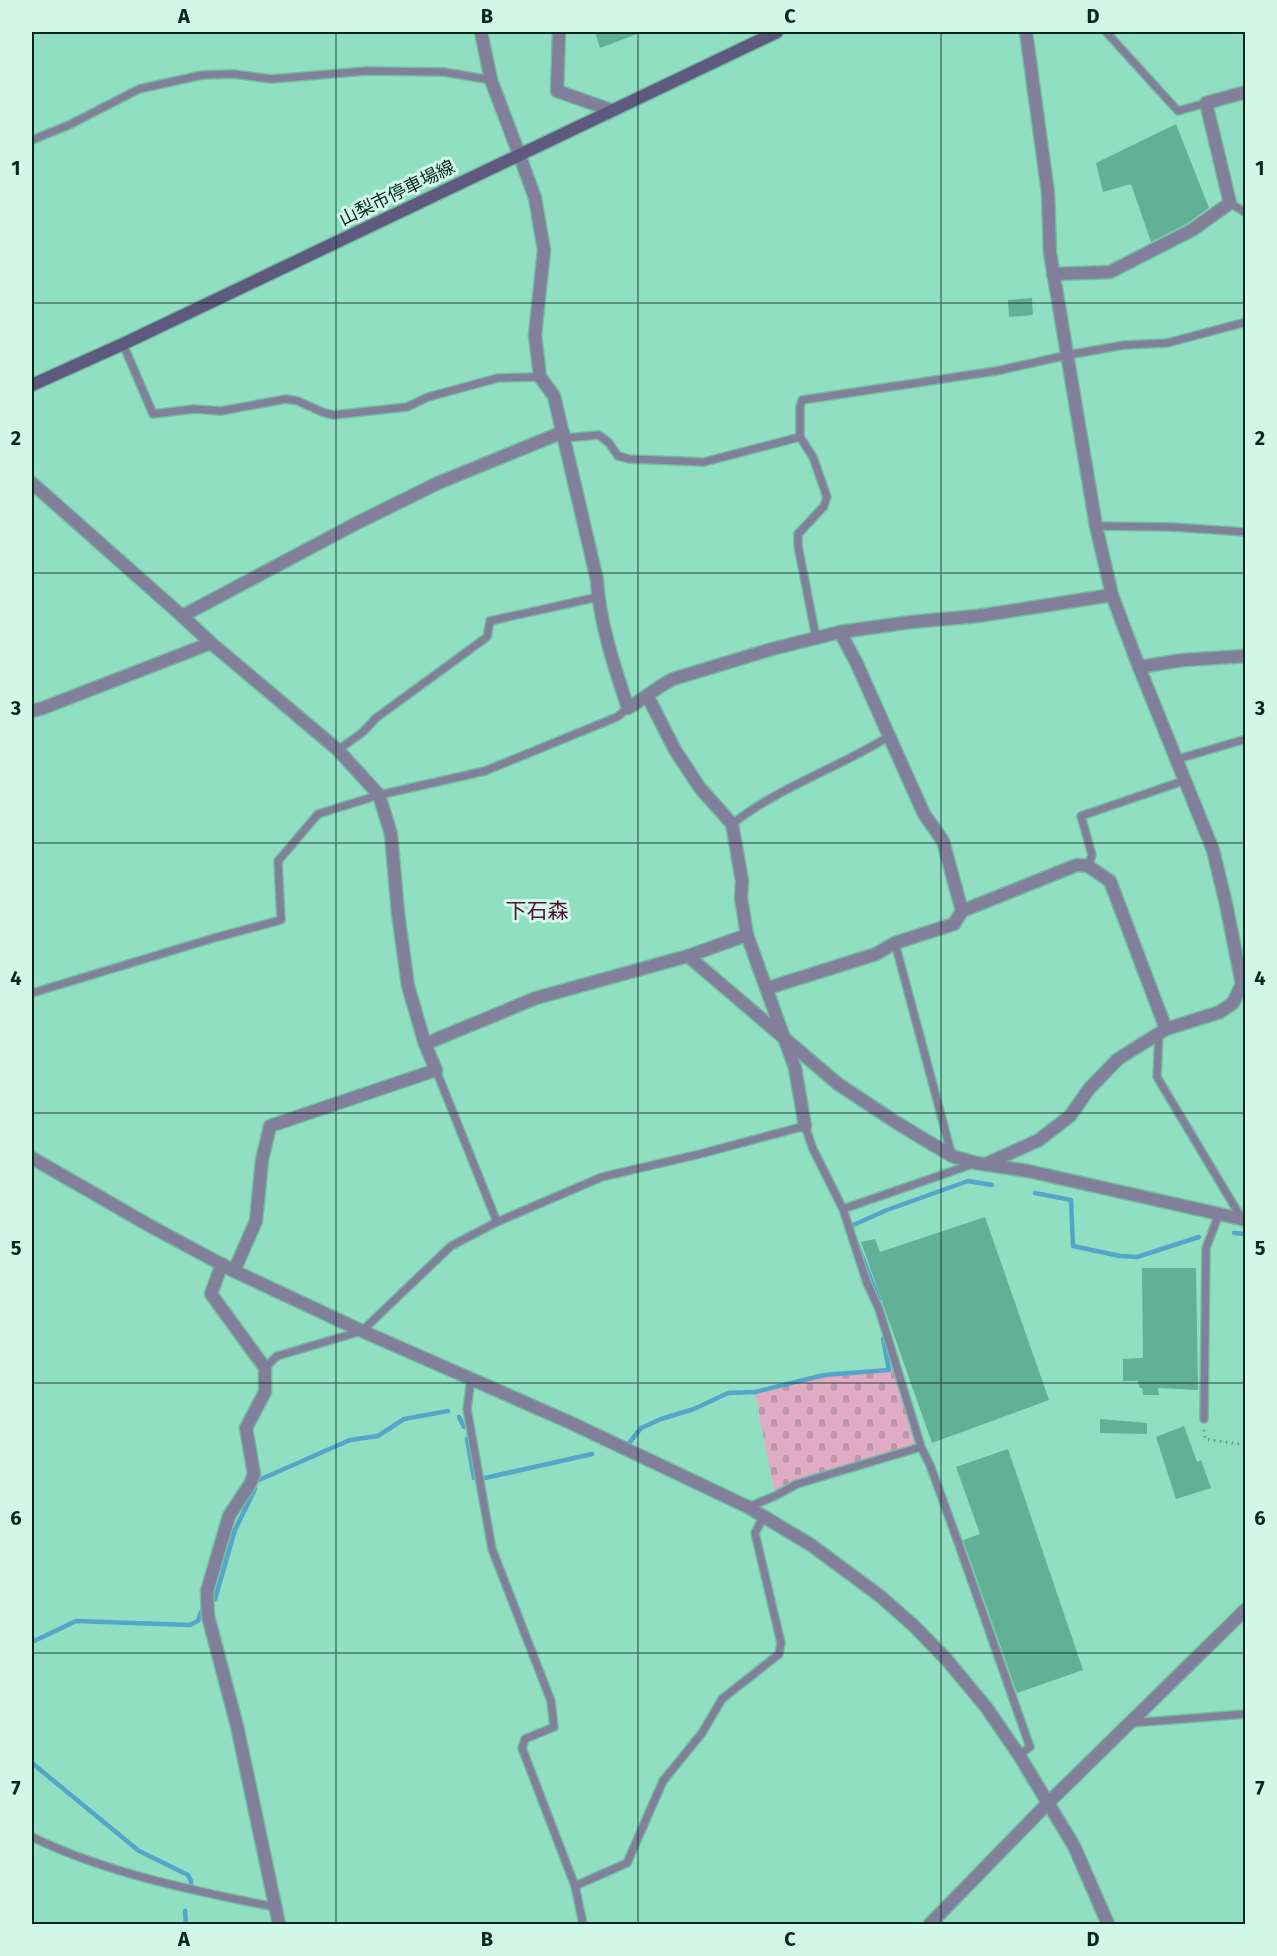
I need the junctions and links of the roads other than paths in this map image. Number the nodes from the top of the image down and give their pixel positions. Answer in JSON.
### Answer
{"nodes":[{"id":1,"x":481,"y":32,"type":"edge"},
{"id":2,"x":559,"y":32,"type":"edge"},
{"id":3,"x":777,"y":32,"type":"edge"},
{"id":4,"x":1026,"y":32,"type":"edge"},
{"id":5,"x":1106,"y":32,"type":"edge"},
{"id":6,"x":491,"y":80,"type":"junction"},
{"id":7,"x":1245,"y":92,"type":"edge"},
{"id":8,"x":1206,"y":103,"type":"junction"},
{"id":9,"x":611,"y":110,"type":"junction"},
{"id":10,"x":32,"y":140,"type":"edge"},
{"id":11,"x":519,"y":154,"type":"junction"},
{"id":12,"x":1230,"y":203,"type":"junction"},
{"id":13,"x":1245,"y":213,"type":"edge"},
{"id":14,"x":1053,"y":274,"type":"junction"},
{"id":15,"x":1245,"y":322,"type":"edge"},
{"id":16,"x":123,"y":344,"type":"junction"},
{"id":17,"x":1068,"y":355,"type":"junction"},
{"id":18,"x":540,"y":376,"type":"junction"},
{"id":19,"x":32,"y":385,"type":"edge"},
{"id":20,"x":564,"y":435,"type":"junction"},
{"id":21,"x":800,"y":437,"type":"junction"},
{"id":22,"x":32,"y":483,"type":"edge"},
{"id":23,"x":1096,"y":526,"type":"junction"},
{"id":24,"x":1245,"y":532,"type":"edge"},
{"id":25,"x":1112,"y":595,"type":"junction"},
{"id":26,"x":598,"y":597,"type":"junction"},
{"id":27,"x":182,"y":616,"type":"junction"},
{"id":28,"x":840,"y":632,"type":"junction"},
{"id":29,"x":816,"y":637,"type":"junction"},
{"id":30,"x":211,"y":643,"type":"junction"},
{"id":31,"x":1245,"y":656,"type":"edge"},
{"id":32,"x":1139,"y":667,"type":"junction"},
{"id":33,"x":648,"y":697,"type":"junction"},
{"id":34,"x":628,"y":708,"type":"junction"},
{"id":35,"x":32,"y":711,"type":"edge"},
{"id":36,"x":888,"y":737,"type":"junction"},
{"id":37,"x":1245,"y":740,"type":"edge"},
{"id":38,"x":338,"y":750,"type":"junction"},
{"id":39,"x":1178,"y":759,"type":"junction"},
{"id":40,"x":1186,"y":780,"type":"junction"},
{"id":41,"x":379,"y":795,"type":"junction"},
{"id":42,"x":732,"y":824,"type":"junction"},
{"id":43,"x":1088,"y":866,"type":"junction"},
{"id":44,"x":962,"y":910,"type":"junction"},
{"id":45,"x":747,"y":935,"type":"junction"},
{"id":46,"x":895,"y":943,"type":"junction"},
{"id":47,"x":688,"y":956,"type":"junction"},
{"id":48,"x":1244,"y":984,"type":"edge"},
{"id":49,"x":768,"y":988,"type":"junction"},
{"id":50,"x":32,"y":993,"type":"edge"},
{"id":51,"x":1163,"y":1031,"type":"junction"},
{"id":52,"x":782,"y":1036,"type":"junction"},
{"id":53,"x":425,"y":1044,"type":"junction"},
{"id":54,"x":436,"y":1070,"type":"junction"},
{"id":55,"x":805,"y":1126,"type":"junction"},
{"id":56,"x":952,"y":1156,"type":"junction"},
{"id":57,"x":32,"y":1158,"type":"edge"},
{"id":58,"x":981,"y":1163,"type":"junction"},
{"id":59,"x":843,"y":1209,"type":"junction"},
{"id":60,"x":1219,"y":1214,"type":"junction"},
{"id":61,"x":1244,"y":1220,"type":"edge"},
{"id":62,"x":496,"y":1222,"type":"junction"},
{"id":63,"x":222,"y":1264,"type":"junction"},
{"id":64,"x":234,"y":1271,"type":"junction"},
{"id":65,"x":362,"y":1331,"type":"junction"},
{"id":66,"x":265,"y":1368,"type":"junction"},
{"id":67,"x":471,"y":1379,"type":"junction"},
{"id":68,"x":1204,"y":1419,"type":"road end"},
{"id":69,"x":921,"y":1448,"type":"junction"},
{"id":70,"x":748,"y":1507,"type":"junction"},
{"id":71,"x":764,"y":1516,"type":"junction"},
{"id":72,"x":1245,"y":1610,"type":"edge"},
{"id":73,"x":1245,"y":1714,"type":"edge"},
{"id":74,"x":1131,"y":1723,"type":"junction"},
{"id":75,"x":1019,"y":1755,"type":"junction"},
{"id":76,"x":1048,"y":1803,"type":"junction"},
{"id":77,"x":32,"y":1837,"type":"edge"},
{"id":78,"x":575,"y":1886,"type":"junction"},
{"id":79,"x":275,"y":1907,"type":"junction"},
{"id":80,"x":279,"y":1924,"type":"edge"},
{"id":81,"x":583,"y":1924,"type":"edge"},
{"id":82,"x":930,"y":1924,"type":"edge"},
{"id":83,"x":1108,"y":1924,"type":"edge"}],
"edges":[{"from":1,"to":6,"type":"street"},
{"from":2,"to":9,"type":"street"},
{"from":3,"to":9,"type":"main road","name":"山梨市停車場線"},
{"from":4,"to":14,"type":"street"},
{"from":5,"to":8,"type":"lane"},
{"from":6,"to":10,"type":"lane"},
{"from":6,"to":11,"type":"street"},
{"from":7,"to":8,"type":"street"},
{"from":8,"to":12,"type":"street"},
{"from":9,"to":11,"type":"main road","name":"山梨市停車場線"},
{"from":11,"to":16,"type":"main road","name":"山梨市停車場線"},
{"from":11,"to":18,"type":"street"},
{"from":12,"to":13,"type":"lane"},
{"from":12,"to":14,"type":"street"},
{"from":14,"to":17,"type":"street"},
{"from":15,"to":17,"type":"lane"},
{"from":16,"to":18,"type":"lane"},
{"from":16,"to":19,"type":"main road","name":"山梨市停車場線"},
{"from":17,"to":21,"type":"lane"},
{"from":17,"to":23,"type":"street"},
{"from":18,"to":20,"type":"street"},
{"from":20,"to":21,"type":"lane"},
{"from":20,"to":26,"type":"street"},
{"from":20,"to":27,"type":"street"},
{"from":21,"to":29,"type":"lane"},
{"from":22,"to":27,"type":"street"},
{"from":23,"to":24,"type":"lane"},
{"from":23,"to":25,"type":"street"},
{"from":25,"to":28,"type":"street"},
{"from":25,"to":32,"type":"street"},
{"from":26,"to":34,"type":"street"},
{"from":26,"to":38,"type":"lane"},
{"from":27,"to":30,"type":"street"},
{"from":28,"to":29,"type":"street"},
{"from":28,"to":36,"type":"street"},
{"from":29,"to":33,"type":"street"},
{"from":30,"to":35,"type":"street"},
{"from":30,"to":38,"type":"street"},
{"from":31,"to":32,"type":"street"},
{"from":32,"to":39,"type":"street"},
{"from":33,"to":34,"type":"street"},
{"from":33,"to":42,"type":"street"},
{"from":34,"to":41,"type":"lane"},
{"from":36,"to":42,"type":"lane"},
{"from":36,"to":44,"type":"street"},
{"from":37,"to":39,"type":"lane"},
{"from":38,"to":41,"type":"street"},
{"from":39,"to":40,"type":"street"},
{"from":40,"to":43,"type":"lane"},
{"from":40,"to":48,"type":"street"},
{"from":41,"to":50,"type":"lane"},
{"from":41,"to":53,"type":"street"},
{"from":42,"to":45,"type":"street"},
{"from":43,"to":44,"type":"street"},
{"from":43,"to":51,"type":"street"},
{"from":44,"to":46,"type":"street"},
{"from":45,"to":47,"type":"street"},
{"from":45,"to":49,"type":"street"},
{"from":46,"to":49,"type":"street"},
{"from":46,"to":56,"type":"lane"},
{"from":47,"to":52,"type":"street"},
{"from":47,"to":53,"type":"street"},
{"from":48,"to":51,"type":"street"},
{"from":49,"to":52,"type":"street"},
{"from":51,"to":58,"type":"street"},
{"from":51,"to":61,"type":"lane"},
{"from":52,"to":55,"type":"street"},
{"from":52,"to":56,"type":"street"},
{"from":53,"to":54,"type":"street"},
{"from":54,"to":62,"type":"lane"},
{"from":54,"to":64,"type":"street"},
{"from":55,"to":59,"type":"lane"},
{"from":55,"to":62,"type":"lane"},
{"from":56,"to":58,"type":"street"},
{"from":57,"to":63,"type":"street"},
{"from":58,"to":59,"type":"lane"},
{"from":58,"to":60,"type":"street"},
{"from":59,"to":69,"type":"lane"},
{"from":60,"to":61,"type":"street"},
{"from":60,"to":68,"type":"lane"},
{"from":62,"to":65,"type":"lane"},
{"from":63,"to":64,"type":"street"},
{"from":63,"to":66,"type":"street"},
{"from":64,"to":65,"type":"street"},
{"from":65,"to":66,"type":"lane"},
{"from":65,"to":67,"type":"street"},
{"from":66,"to":79,"type":"street"},
{"from":67,"to":70,"type":"street"},
{"from":67,"to":78,"type":"lane"},
{"from":69,"to":70,"type":"lane"},
{"from":69,"to":75,"type":"lane"},
{"from":70,"to":71,"type":"street"},
{"from":71,"to":75,"type":"street"},
{"from":71,"to":78,"type":"lane"},
{"from":72,"to":74,"type":"street"},
{"from":73,"to":74,"type":"lane"},
{"from":74,"to":76,"type":"street"},
{"from":75,"to":76,"type":"street"},
{"from":76,"to":82,"type":"street"},
{"from":76,"to":83,"type":"street"},
{"from":77,"to":79,"type":"lane"},
{"from":78,"to":81,"type":"lane"},
{"from":79,"to":80,"type":"street"}]}
